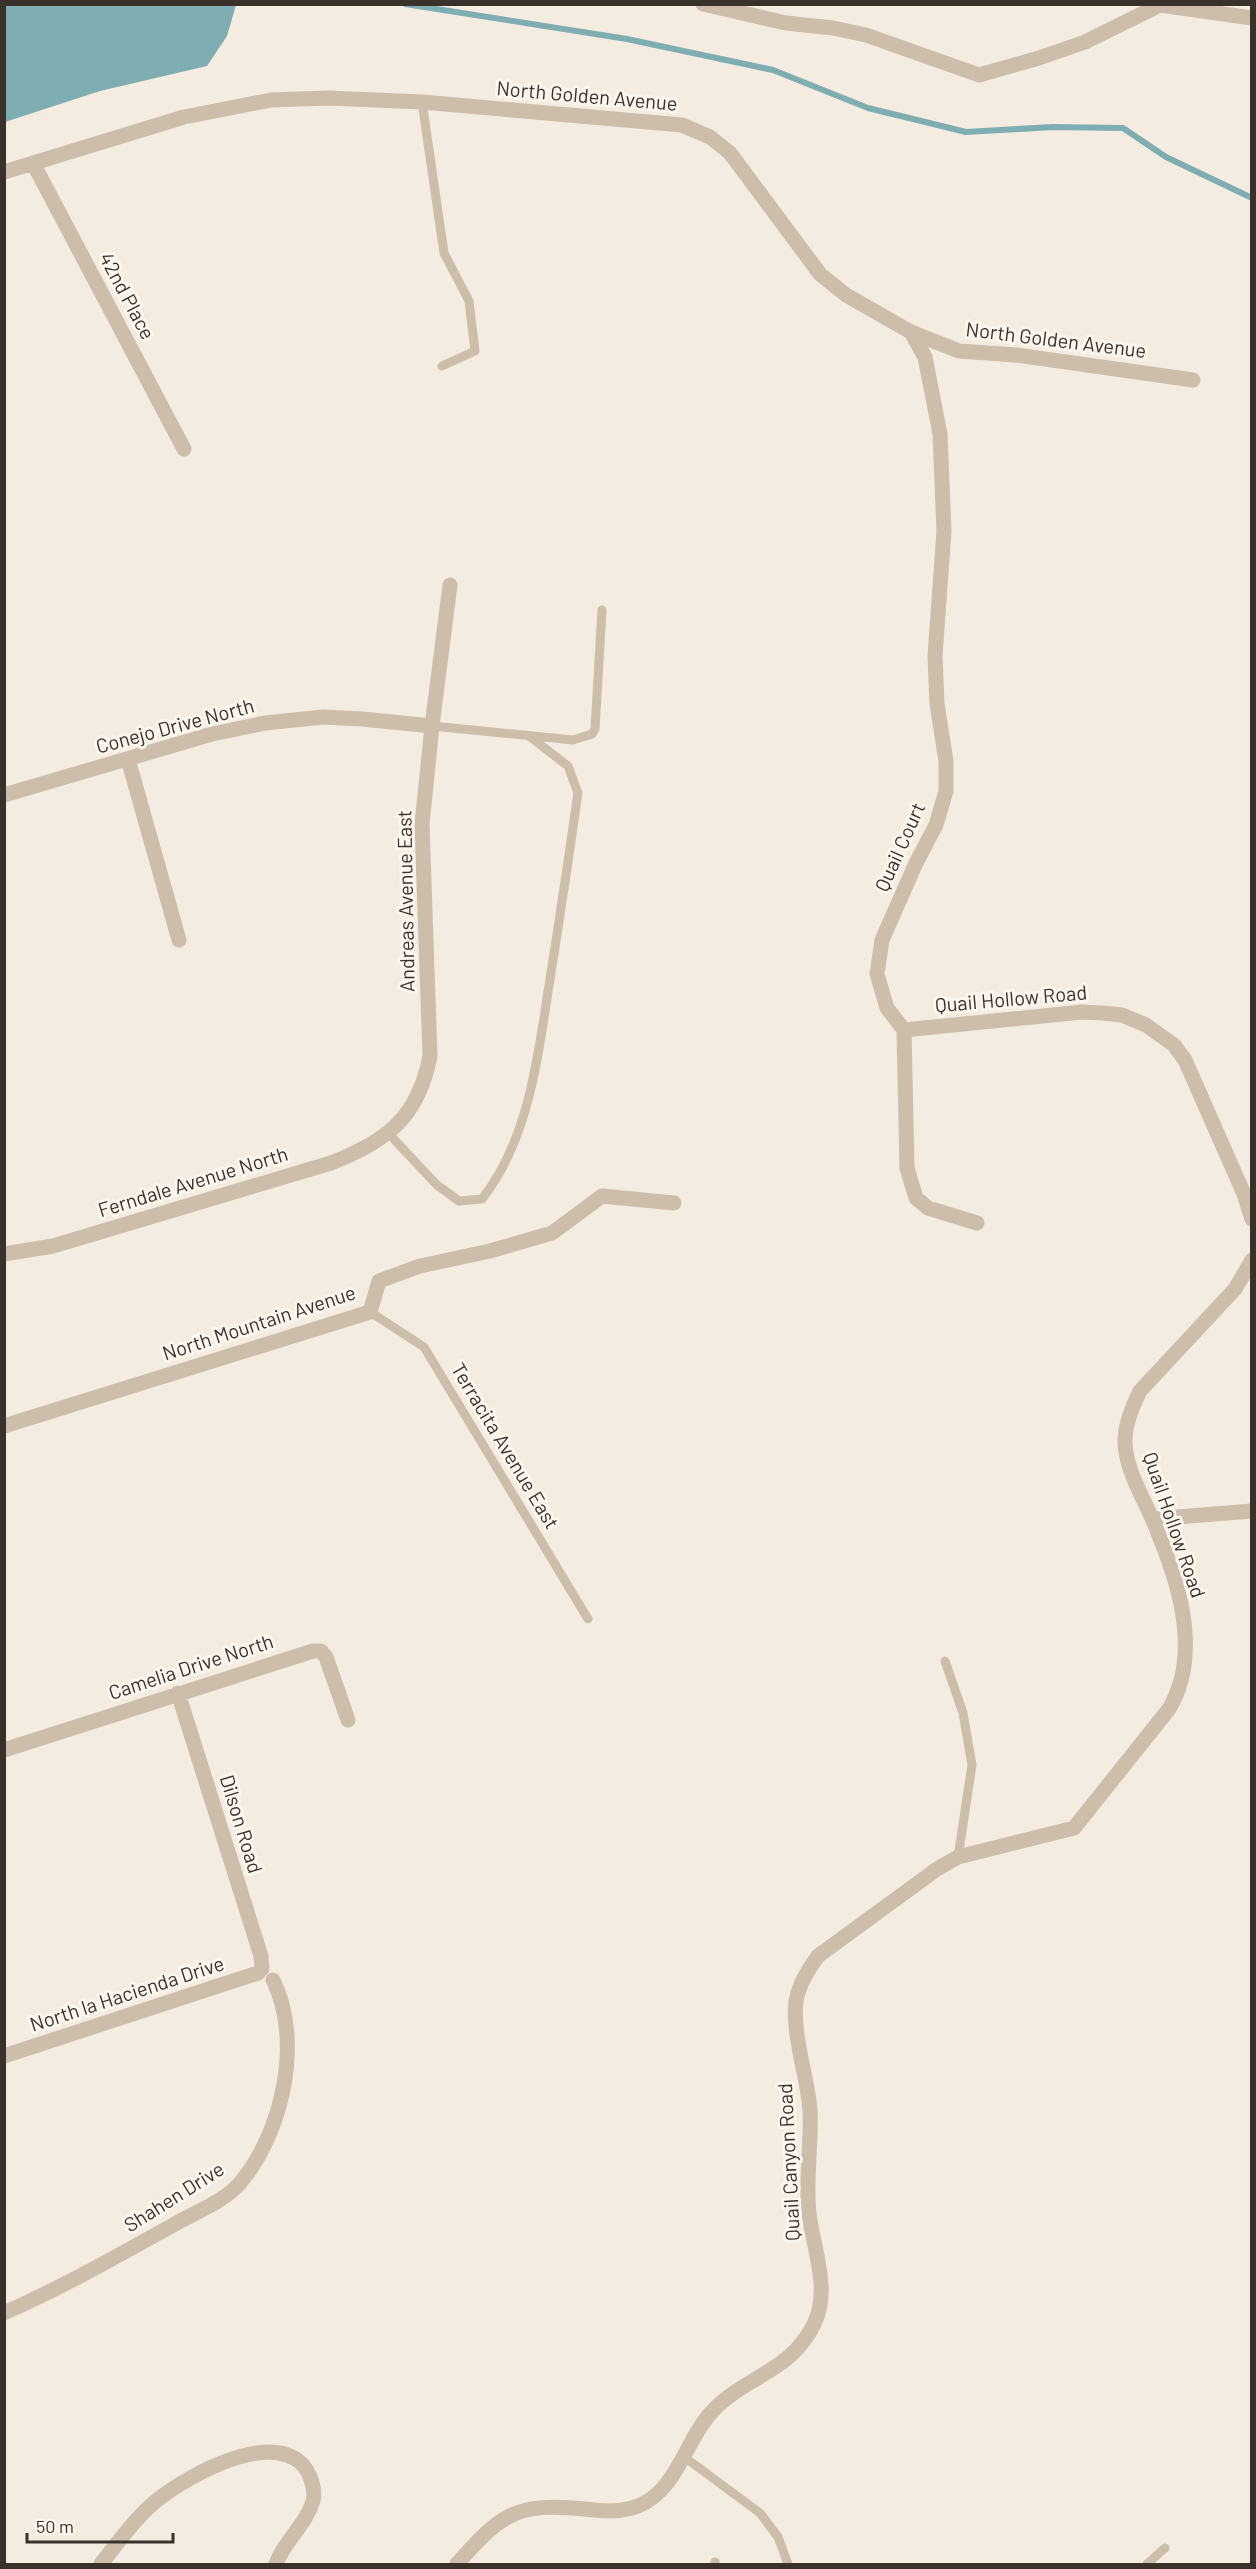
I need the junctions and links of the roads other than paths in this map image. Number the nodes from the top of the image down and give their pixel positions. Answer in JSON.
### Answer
{"nodes":[{"id":1,"x":703,"y":4,"type":"edge"},
{"id":2,"x":1251,"y":18,"type":"edge"},
{"id":3,"x":422,"y":102,"type":"junction"},
{"id":4,"x":33,"y":163,"type":"junction"},
{"id":5,"x":4,"y":172,"type":"edge"},
{"id":6,"x":911,"y":332,"type":"junction"},
{"id":7,"x":442,"y":366,"type":"dead end"},
{"id":8,"x":1193,"y":380,"type":"dead end"},
{"id":9,"x":184,"y":449,"type":"dead end"},
{"id":10,"x":450,"y":585,"type":"dead end"},
{"id":11,"x":602,"y":610,"type":"dead end"},
{"id":12,"x":432,"y":726,"type":"junction"},
{"id":13,"x":530,"y":736,"type":"junction"},
{"id":14,"x":128,"y":759,"type":"junction"},
{"id":15,"x":4,"y":795,"type":"edge"},
{"id":16,"x":179,"y":940,"type":"dead end"},
{"id":17,"x":904,"y":1030,"type":"junction"},
{"id":18,"x":389,"y":1134,"type":"junction"},
{"id":19,"x":674,"y":1203,"type":"dead end"},
{"id":20,"x":1251,"y":1219,"type":"edge"},
{"id":21,"x":977,"y":1223,"type":"dead end"},
{"id":22,"x":4,"y":1254,"type":"edge"},
{"id":23,"x":1251,"y":1260,"type":"edge"},
{"id":24,"x":370,"y":1312,"type":"junction"},
{"id":25,"x":4,"y":1426,"type":"edge"},
{"id":26,"x":1251,"y":1511,"type":"edge"},
{"id":27,"x":1152,"y":1519,"type":"junction"},
{"id":28,"x":588,"y":1619,"type":"dead end"},
{"id":29,"x":1186,"y":1632,"type":"joint"},
{"id":30,"x":945,"y":1661,"type":"dead end"},
{"id":31,"x":178,"y":1693,"type":"junction"},
{"id":32,"x":348,"y":1720,"type":"dead end"},
{"id":33,"x":4,"y":1750,"type":"edge"},
{"id":34,"x":958,"y":1857,"type":"junction"},
{"id":35,"x":262,"y":1969,"type":"joint"},
{"id":36,"x":273,"y":1980,"type":"dead end"},
{"id":37,"x":4,"y":2056,"type":"edge"},
{"id":38,"x":4,"y":2313,"type":"edge"},
{"id":39,"x":682,"y":2456,"type":"junction"},
{"id":40,"x":1165,"y":2548,"type":"dead end"},
{"id":41,"x":101,"y":2565,"type":"edge"},
{"id":42,"x":276,"y":2565,"type":"edge"},
{"id":43,"x":457,"y":2565,"type":"edge"},
{"id":44,"x":788,"y":2565,"type":"edge"},
{"id":45,"x":1148,"y":2565,"type":"edge"}],
"edges":[{"from":1,"to":2,"type":"street"},
{"from":3,"to":4,"type":"street","name":"North Golden Avenue"},
{"from":3,"to":6,"type":"street","name":"North Golden Avenue"},
{"from":3,"to":7,"type":"lane"},
{"from":4,"to":5,"type":"street","name":"North Golden Avenue"},
{"from":4,"to":9,"type":"street","name":"42nd Place"},
{"from":6,"to":8,"type":"street","name":"North Golden Avenue"},
{"from":6,"to":17,"type":"street","name":"Quail Court"},
{"from":10,"to":12,"type":"street","name":"Andreas Avenue East"},
{"from":11,"to":13,"type":"lane"},
{"from":12,"to":13,"type":"lane"},
{"from":12,"to":14,"type":"street","name":"Conejo Drive North"},
{"from":12,"to":18,"type":"street","name":"Andreas Avenue East"},
{"from":13,"to":18,"type":"lane"},
{"from":14,"to":15,"type":"street","name":"Conejo Drive North"},
{"from":14,"to":16,"type":"street"},
{"from":17,"to":20,"type":"street","name":"Quail Hollow Road"},
{"from":17,"to":21,"type":"street"},
{"from":18,"to":22,"type":"street","name":"Ferndale Avenue North"},
{"from":19,"to":24,"type":"street","name":"North Mountain Avenue"},
{"from":23,"to":27,"type":"street","name":"Quail Hollow Road"},
{"from":24,"to":25,"type":"street","name":"North Mountain Avenue"},
{"from":24,"to":28,"type":"lane","name":"Terracita Avenue East"},
{"from":26,"to":27,"type":"street"},
{"from":27,"to":29,"type":"street","name":"Quail Hollow Road"},
{"from":29,"to":34,"type":"street","name":"Quail Canyon Road"},
{"from":30,"to":34,"type":"lane"},
{"from":31,"to":32,"type":"street","name":"Camelia Drive North"},
{"from":31,"to":33,"type":"street","name":"Camelia Drive North"},
{"from":31,"to":35,"type":"street","name":"Dilson Road"},
{"from":34,"to":39,"type":"street","name":"Quail Canyon Road"},
{"from":35,"to":37,"type":"street","name":"North la Hacienda Drive"},
{"from":36,"to":38,"type":"street","name":"Shahen Drive"},
{"from":39,"to":43,"type":"street","name":"Quail Canyon Road"},
{"from":39,"to":44,"type":"lane"},
{"from":40,"to":45,"type":"lane"},
{"from":41,"to":42,"type":"street"}]}
